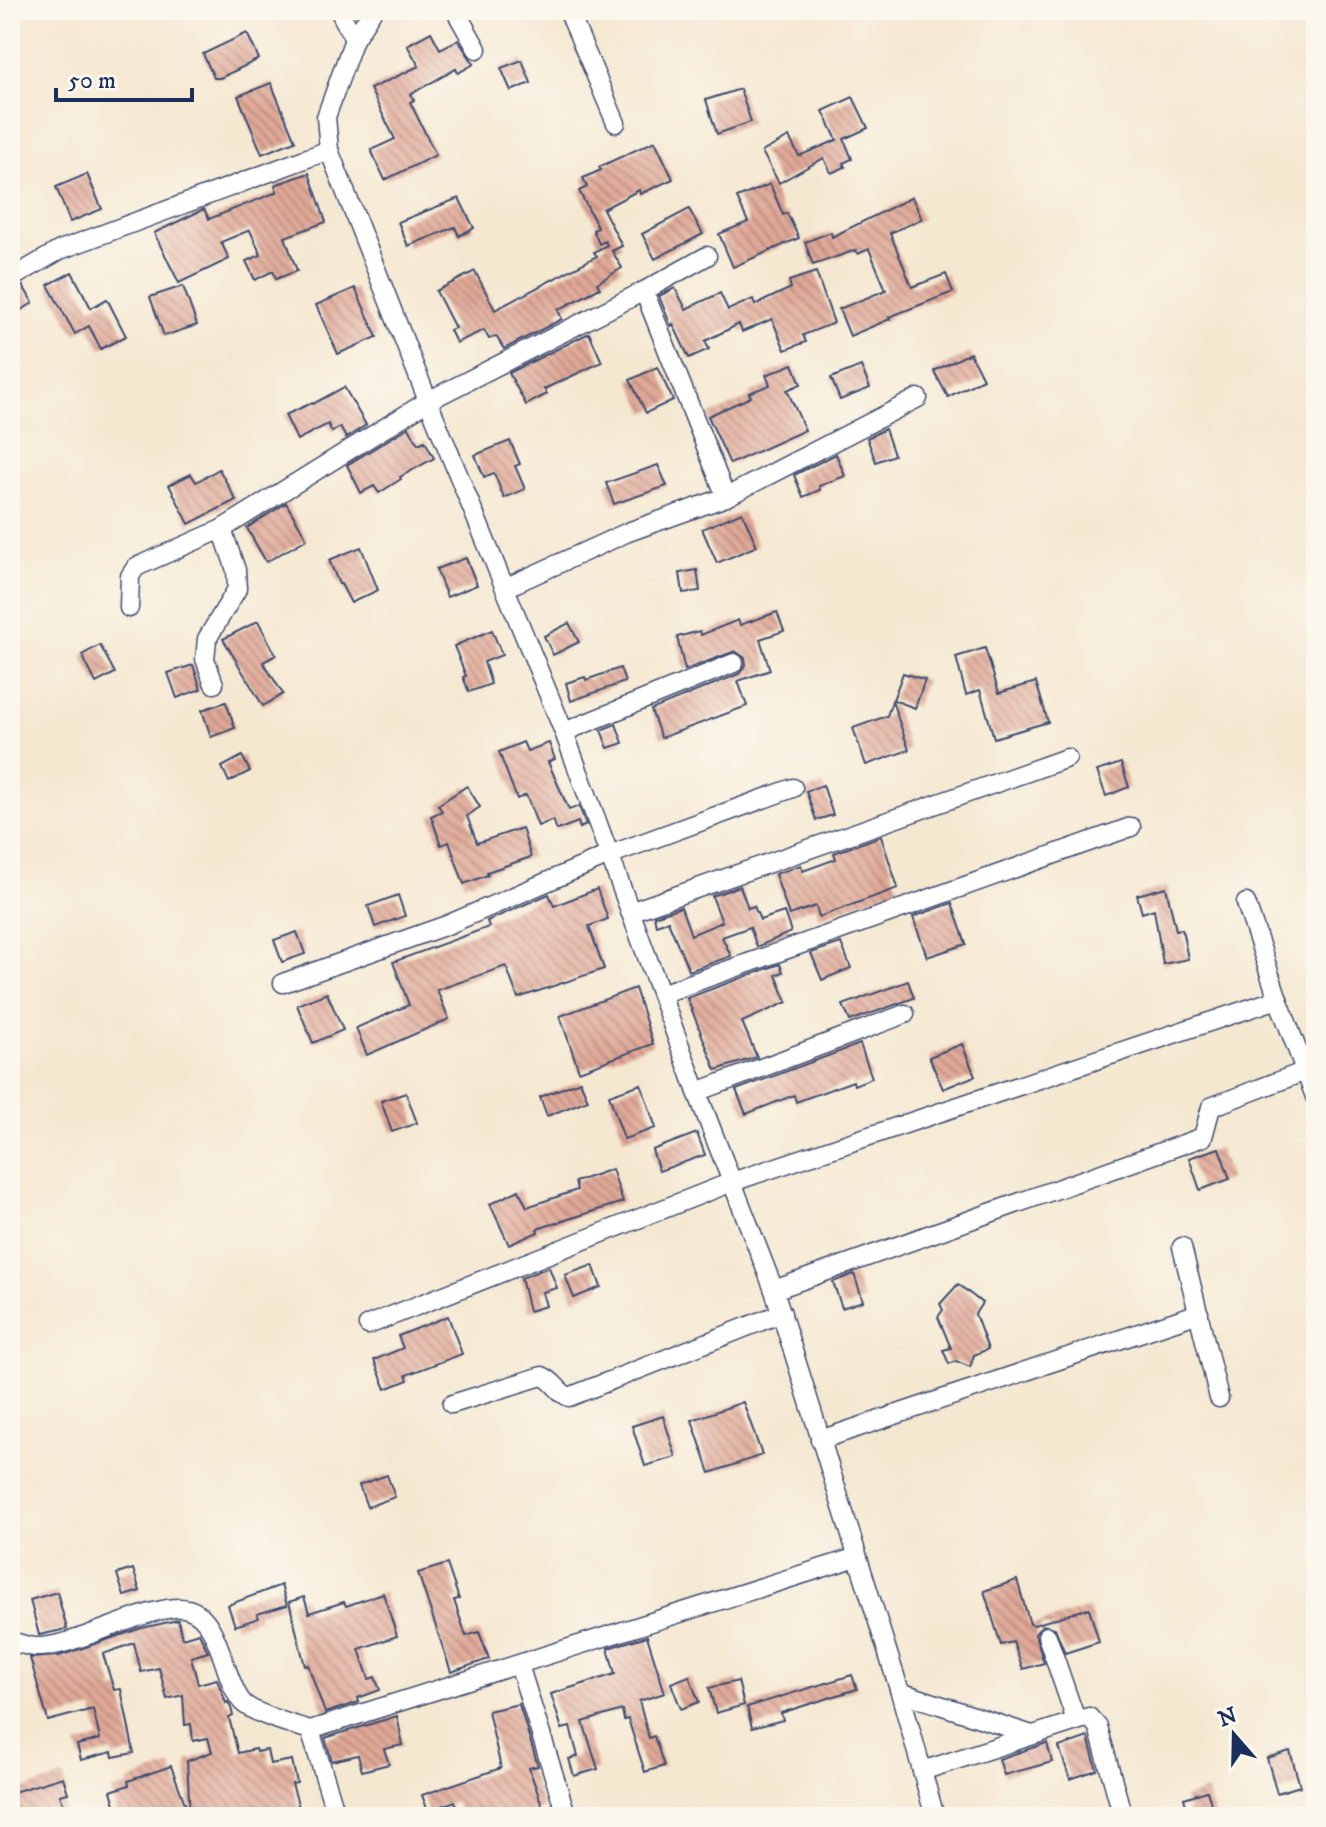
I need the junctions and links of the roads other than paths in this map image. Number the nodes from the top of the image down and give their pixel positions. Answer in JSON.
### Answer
{"nodes":[{"id":1,"x":339,"y":10,"type":"edge"},
{"id":2,"x":373,"y":10,"type":"edge"},
{"id":3,"x":455,"y":10,"type":"edge"},
{"id":4,"x":568,"y":10,"type":"edge"},
{"id":5,"x":354,"y":39,"type":"junction"},
{"id":6,"x":477,"y":49,"type":"dead end"},
{"id":7,"x":616,"y":123,"type":"dead end"},
{"id":8,"x":329,"y":150,"type":"junction"},
{"id":9,"x":707,"y":256,"type":"dead end"},
{"id":10,"x":10,"y":279,"type":"edge"},
{"id":11,"x":644,"y":291,"type":"junction"},
{"id":12,"x":918,"y":398,"type":"dead end"},
{"id":13,"x":428,"y":401,"type":"junction"},
{"id":14,"x":726,"y":497,"type":"junction"},
{"id":15,"x":222,"y":529,"type":"junction"},
{"id":16,"x":505,"y":588,"type":"junction"},
{"id":17,"x":129,"y":608,"type":"dead end"},
{"id":18,"x":734,"y":663,"type":"dead end"},
{"id":19,"x":214,"y":684,"type":"dead end"},
{"id":20,"x":564,"y":732,"type":"junction"},
{"id":21,"x":1067,"y":758,"type":"dead end"},
{"id":22,"x":793,"y":788,"type":"dead end"},
{"id":23,"x":1131,"y":827,"type":"dead end"},
{"id":24,"x":609,"y":855,"type":"junction"},
{"id":25,"x":1246,"y":903,"type":"dead end"},
{"id":26,"x":630,"y":912,"type":"junction"},
{"id":27,"x":283,"y":983,"type":"dead end"},
{"id":28,"x":661,"y":994,"type":"junction"},
{"id":29,"x":1278,"y":999,"type":"junction"},
{"id":30,"x":905,"y":1014,"type":"dead end"},
{"id":31,"x":1311,"y":1069,"type":"edge"},
{"id":32,"x":697,"y":1092,"type":"junction"},
{"id":33,"x":1316,"y":1099,"type":"edge"},
{"id":34,"x":732,"y":1182,"type":"junction"},
{"id":35,"x":1182,"y":1247,"type":"dead end"},
{"id":36,"x":774,"y":1290,"type":"junction"},
{"id":37,"x":782,"y":1313,"type":"junction"},
{"id":38,"x":1199,"y":1313,"type":"junction"},
{"id":39,"x":368,"y":1325,"type":"dead end"},
{"id":40,"x":1219,"y":1398,"type":"dead end"},
{"id":41,"x":452,"y":1404,"type":"dead end"},
{"id":42,"x":820,"y":1440,"type":"junction"},
{"id":43,"x":857,"y":1557,"type":"junction"},
{"id":44,"x":1047,"y":1636,"type":"dead end"},
{"id":45,"x":10,"y":1641,"type":"edge"},
{"id":46,"x":519,"y":1665,"type":"junction"},
{"id":47,"x":900,"y":1692,"type":"junction"},
{"id":48,"x":1076,"y":1720,"type":"junction"},
{"id":49,"x":310,"y":1730,"type":"junction"},
{"id":50,"x":1032,"y":1735,"type":"junction"},
{"id":51,"x":922,"y":1771,"type":"junction"},
{"id":52,"x":337,"y":1817,"type":"edge"},
{"id":53,"x":567,"y":1817,"type":"edge"},
{"id":54,"x":935,"y":1817,"type":"edge"},
{"id":55,"x":1123,"y":1817,"type":"edge"}],
"edges":[{"from":1,"to":5,"type":"street"},
{"from":2,"to":5,"type":"street"},
{"from":3,"to":6,"type":"street"},
{"from":4,"to":7,"type":"street"},
{"from":5,"to":8,"type":"street"},
{"from":8,"to":10,"type":"street"},
{"from":8,"to":13,"type":"street"},
{"from":9,"to":11,"type":"street"},
{"from":11,"to":13,"type":"street"},
{"from":11,"to":14,"type":"street"},
{"from":12,"to":14,"type":"street"},
{"from":13,"to":15,"type":"street"},
{"from":13,"to":16,"type":"street"},
{"from":14,"to":16,"type":"street"},
{"from":15,"to":17,"type":"street"},
{"from":15,"to":19,"type":"street"},
{"from":16,"to":20,"type":"street"},
{"from":18,"to":20,"type":"street"},
{"from":20,"to":24,"type":"street"},
{"from":21,"to":26,"type":"street"},
{"from":22,"to":24,"type":"street"},
{"from":23,"to":28,"type":"street"},
{"from":24,"to":26,"type":"street"},
{"from":24,"to":27,"type":"street"},
{"from":25,"to":29,"type":"street"},
{"from":26,"to":28,"type":"street"},
{"from":28,"to":32,"type":"street"},
{"from":29,"to":31,"type":"street"},
{"from":29,"to":34,"type":"street"},
{"from":30,"to":32,"type":"street"},
{"from":31,"to":33,"type":"street"},
{"from":31,"to":36,"type":"street"},
{"from":32,"to":34,"type":"street"},
{"from":34,"to":36,"type":"street"},
{"from":34,"to":39,"type":"street"},
{"from":35,"to":38,"type":"street"},
{"from":36,"to":37,"type":"street"},
{"from":37,"to":41,"type":"street"},
{"from":37,"to":42,"type":"street"},
{"from":38,"to":40,"type":"street"},
{"from":38,"to":42,"type":"street"},
{"from":42,"to":43,"type":"street"},
{"from":43,"to":46,"type":"street"},
{"from":43,"to":47,"type":"street"},
{"from":44,"to":48,"type":"street"},
{"from":45,"to":49,"type":"street"},
{"from":46,"to":49,"type":"street"},
{"from":46,"to":53,"type":"street"},
{"from":47,"to":50,"type":"street"},
{"from":47,"to":51,"type":"street"},
{"from":48,"to":50,"type":"street"},
{"from":48,"to":55,"type":"street"},
{"from":49,"to":52,"type":"street"},
{"from":50,"to":51,"type":"street"},
{"from":51,"to":54,"type":"street"}]}
